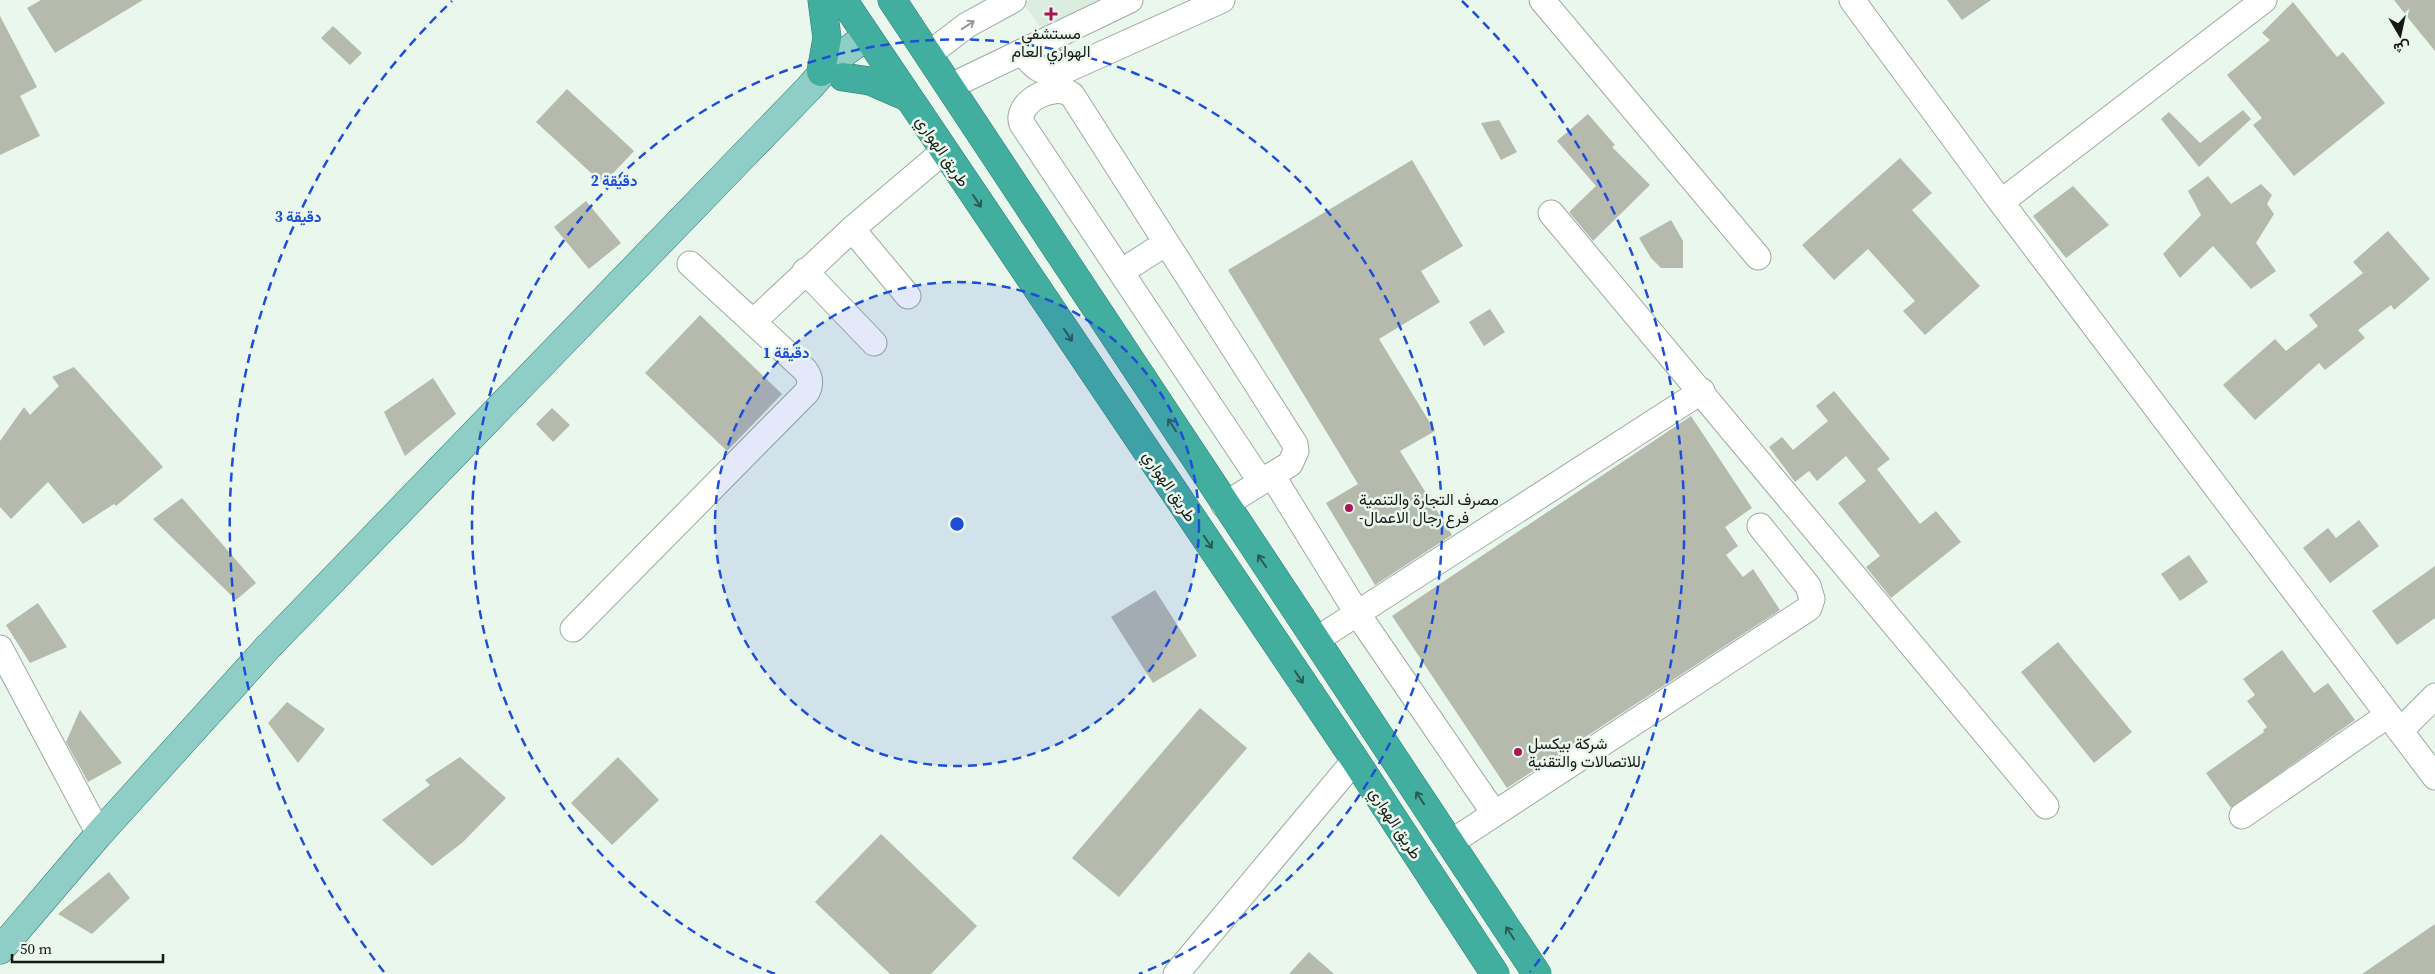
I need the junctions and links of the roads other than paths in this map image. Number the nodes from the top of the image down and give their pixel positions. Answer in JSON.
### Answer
{"nodes":[{"id":1,"x":822,"y":0,"type":"edge"},
{"id":2,"x":843,"y":0,"type":"edge"},
{"id":3,"x":892,"y":0,"type":"edge"},
{"id":4,"x":1013,"y":0,"type":"edge"},
{"id":5,"x":1130,"y":0,"type":"edge"},
{"id":6,"x":1222,"y":0,"type":"edge"},
{"id":7,"x":1542,"y":0,"type":"edge"},
{"id":8,"x":1852,"y":0,"type":"edge"},
{"id":9,"x":2264,"y":0,"type":"edge"},
{"id":10,"x":874,"y":46,"type":"junction"},
{"id":11,"x":1022,"y":52,"type":"junction"},
{"id":12,"x":929,"y":54,"type":"junction"},
{"id":13,"x":824,"y":79,"type":"junction"},
{"id":14,"x":950,"y":87,"type":"junction"},
{"id":15,"x":907,"y":97,"type":"junction"},
{"id":16,"x":944,"y":152,"type":"junction"},
{"id":17,"x":2000,"y":202,"type":"junction"},
{"id":18,"x":1552,"y":213,"type":"dead end"},
{"id":19,"x":852,"y":229,"type":"junction"},
{"id":20,"x":1166,"y":243,"type":"junction"},
{"id":21,"x":1758,"y":257,"type":"dead end"},
{"id":22,"x":690,"y":264,"type":"dead end"},
{"id":23,"x":805,"y":271,"type":"junction"},
{"id":24,"x":1121,"y":272,"type":"junction"},
{"id":25,"x":908,"y":296,"type":"dead end"},
{"id":26,"x":753,"y":322,"type":"junction"},
{"id":27,"x":874,"y":342,"type":"dead end"},
{"id":28,"x":1702,"y":391,"type":"junction"},
{"id":29,"x":1266,"y":478,"type":"junction"},
{"id":30,"x":1224,"y":505,"type":"junction"},
{"id":31,"x":1760,"y":526,"type":"dead end"},
{"id":32,"x":1283,"y":592,"type":"junction"},
{"id":33,"x":1254,"y":610,"type":"junction"},
{"id":34,"x":1357,"y":613,"type":"junction"},
{"id":35,"x":573,"y":629,"type":"dead end"},
{"id":36,"x":1316,"y":640,"type":"junction"},
{"id":37,"x":0,"y":648,"type":"edge"},
{"id":38,"x":2435,"y":696,"type":"edge"},
{"id":39,"x":2394,"y":723,"type":"junction"},
{"id":40,"x":1355,"y":760,"type":"junction"},
{"id":41,"x":2435,"y":777,"type":"edge"},
{"id":42,"x":2046,"y":806,"type":"dead end"},
{"id":43,"x":1494,"y":814,"type":"junction"},
{"id":44,"x":2242,"y":816,"type":"dead end"},
{"id":45,"x":99,"y":834,"type":"junction"},
{"id":46,"x":1450,"y":843,"type":"junction"},
{"id":47,"x":0,"y":950,"type":"edge"},
{"id":48,"x":1176,"y":974,"type":"edge"},
{"id":49,"x":1495,"y":974,"type":"edge"},
{"id":50,"x":1536,"y":974,"type":"edge"}],
"edges":[{"from":1,"to":13,"type":"highway"},
{"from":2,"to":10,"type":"highway","name":"طريق الهواري"},
{"from":3,"to":12,"type":"highway","name":"طريق الهواري"},
{"from":12,"to":4,"type":"street","one_way":true},
{"from":5,"to":11,"type":"street"},
{"from":6,"to":11,"type":"street"},
{"from":7,"to":21,"type":"street"},
{"from":8,"to":17,"type":"street"},
{"from":9,"to":17,"type":"street"},
{"from":10,"to":13,"type":"main road"},
{"from":10,"to":15,"type":"highway","name":"طريق الهواري"},
{"from":11,"to":14,"type":"street"},
{"from":12,"to":14,"type":"highway","name":"طريق الهواري"},
{"from":13,"to":15,"type":"highway"},
{"from":13,"to":45,"type":"main road"},
{"from":30,"to":14,"type":"highway","name":"طريق الهواري","one_way":true},
{"from":15,"to":16,"type":"highway","name":"طريق الهواري"},
{"from":16,"to":19,"type":"street"},
{"from":16,"to":33,"type":"highway","name":"طريق الهواري","one_way":true},
{"from":17,"to":39,"type":"street"},
{"from":18,"to":28,"type":"street"},
{"from":19,"to":23,"type":"street"},
{"from":19,"to":25,"type":"street"},
{"from":20,"to":24,"type":"street"},
{"from":20,"to":24,"type":"street"},
{"from":20,"to":29,"type":"street"},
{"from":22,"to":26,"type":"street"},
{"from":23,"to":26,"type":"street"},
{"from":23,"to":27,"type":"street"},
{"from":24,"to":29,"type":"street"},
{"from":26,"to":35,"type":"street"},
{"from":28,"to":34,"type":"street"},
{"from":28,"to":42,"type":"street"},
{"from":29,"to":30,"type":"street"},
{"from":29,"to":34,"type":"street"},
{"from":32,"to":30,"type":"highway","name":"طريق الهواري","one_way":true},
{"from":31,"to":43,"type":"street"},
{"from":32,"to":33,"type":"highway"},
{"from":32,"to":36,"type":"highway","name":"طريق الهواري"},
{"from":33,"to":40,"type":"highway","name":"طريق الهواري","one_way":true},
{"from":34,"to":36,"type":"street"},
{"from":34,"to":43,"type":"street"},
{"from":46,"to":36,"type":"highway","name":"طريق الهواري","one_way":true},
{"from":37,"to":45,"type":"street"},
{"from":38,"to":39,"type":"street"},
{"from":39,"to":41,"type":"street"},
{"from":39,"to":44,"type":"street"},
{"from":40,"to":48,"type":"street"},
{"from":40,"to":49,"type":"highway","name":"طريق الهواري"},
{"from":43,"to":46,"type":"street"},
{"from":45,"to":47,"type":"main road"},
{"from":50,"to":46,"type":"highway","name":"طريق الهواري","one_way":true}]}
